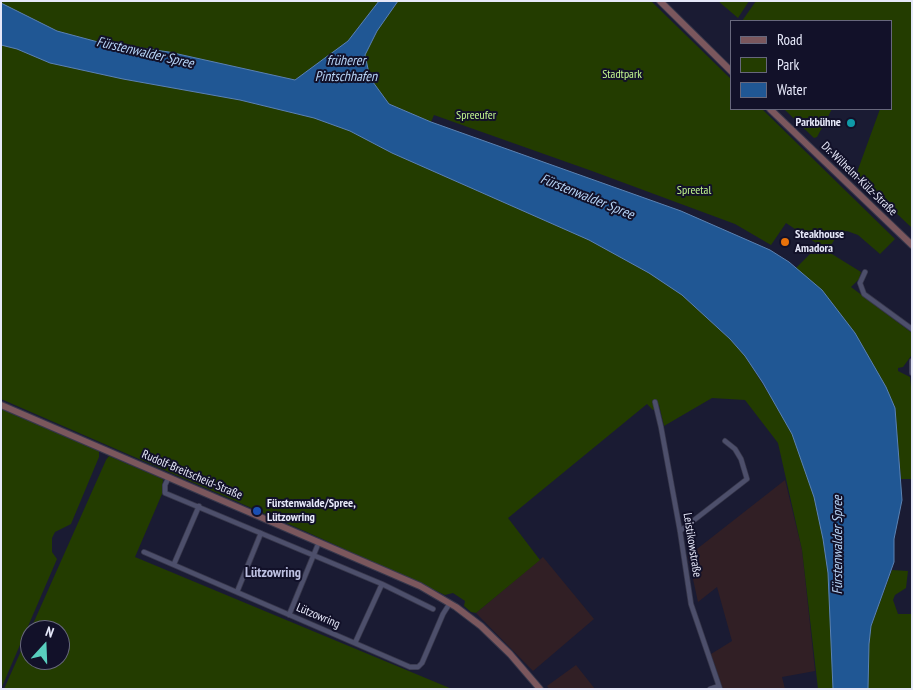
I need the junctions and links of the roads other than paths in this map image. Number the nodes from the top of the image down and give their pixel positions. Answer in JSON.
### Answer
{"nodes":[{"id":1,"x":660,"y":1,"type":"edge"},
{"id":2,"x":730,"y":70,"type":"edge"},
{"id":3,"x":771,"y":110,"type":"edge"},
{"id":4,"x":912,"y":245,"type":"edge"},
{"id":5,"x":865,"y":272,"type":"dead end"},
{"id":6,"x":912,"y":329,"type":"edge"},
{"id":7,"x":912,"y":361,"type":"edge"},
{"id":8,"x":912,"y":373,"type":"edge"},
{"id":9,"x":655,"y":402,"type":"dead end"},
{"id":10,"x":1,"y":405,"type":"edge"},
{"id":11,"x":725,"y":441,"type":"dead end"},
{"id":12,"x":168,"y":478,"type":"junction"},
{"id":13,"x":199,"y":506,"type":"junction"},
{"id":14,"x":680,"y":531,"type":"junction"},
{"id":15,"x":262,"y":533,"type":"junction"},
{"id":16,"x":319,"y":542,"type":"junction"},
{"id":17,"x":144,"y":552,"type":"dead end"},
{"id":18,"x":314,"y":555,"type":"junction"},
{"id":19,"x":174,"y":564,"type":"junction"},
{"id":20,"x":382,"y":584,"type":"junction"},
{"id":21,"x":237,"y":592,"type":"junction"},
{"id":22,"x":450,"y":603,"type":"junction"},
{"id":23,"x":433,"y":609,"type":"dead end"},
{"id":24,"x":289,"y":615,"type":"junction"},
{"id":25,"x":355,"y":643,"type":"junction"},
{"id":26,"x":719,"y":687,"type":"edge"},
{"id":27,"x":540,"y":689,"type":"edge"},
{"id":28,"x":710,"y":689,"type":"edge"}],
"edges":[{"from":1,"to":2,"type":"main road"},
{"from":3,"to":4,"type":"main road","name":"Dr.-Wilhelm-Külz-Straße"},
{"from":5,"to":6,"type":"street"},
{"from":7,"to":8,"type":"street"},
{"from":9,"to":14,"type":"street","name":"Leistikowstraße"},
{"from":10,"to":12,"type":"main road","name":"Rudolf-Breitscheid-Straße"},
{"from":11,"to":14,"type":"street"},
{"from":12,"to":13,"type":"street"},
{"from":12,"to":16,"type":"main road","name":"Rudolf-Breitscheid-Straße"},
{"from":13,"to":15,"type":"street"},
{"from":13,"to":19,"type":"street"},
{"from":14,"to":26,"type":"street","name":"Leistikowstraße"},
{"from":15,"to":18,"type":"street"},
{"from":15,"to":21,"type":"street"},
{"from":16,"to":18,"type":"street"},
{"from":16,"to":22,"type":"main road","name":"Rudolf-Breitscheid-Straße"},
{"from":17,"to":19,"type":"street","name":"Lützowring"},
{"from":18,"to":20,"type":"street"},
{"from":18,"to":24,"type":"street"},
{"from":19,"to":21,"type":"street","name":"Lützowring"},
{"from":20,"to":23,"type":"street"},
{"from":20,"to":25,"type":"street"},
{"from":21,"to":24,"type":"street","name":"Lützowring"},
{"from":22,"to":25,"type":"street","name":"Lützowring"},
{"from":22,"to":27,"type":"main road","name":"Rudolf-Breitscheid-Straße"},
{"from":24,"to":25,"type":"street","name":"Lützowring"},
{"from":26,"to":28,"type":"street"}]}
